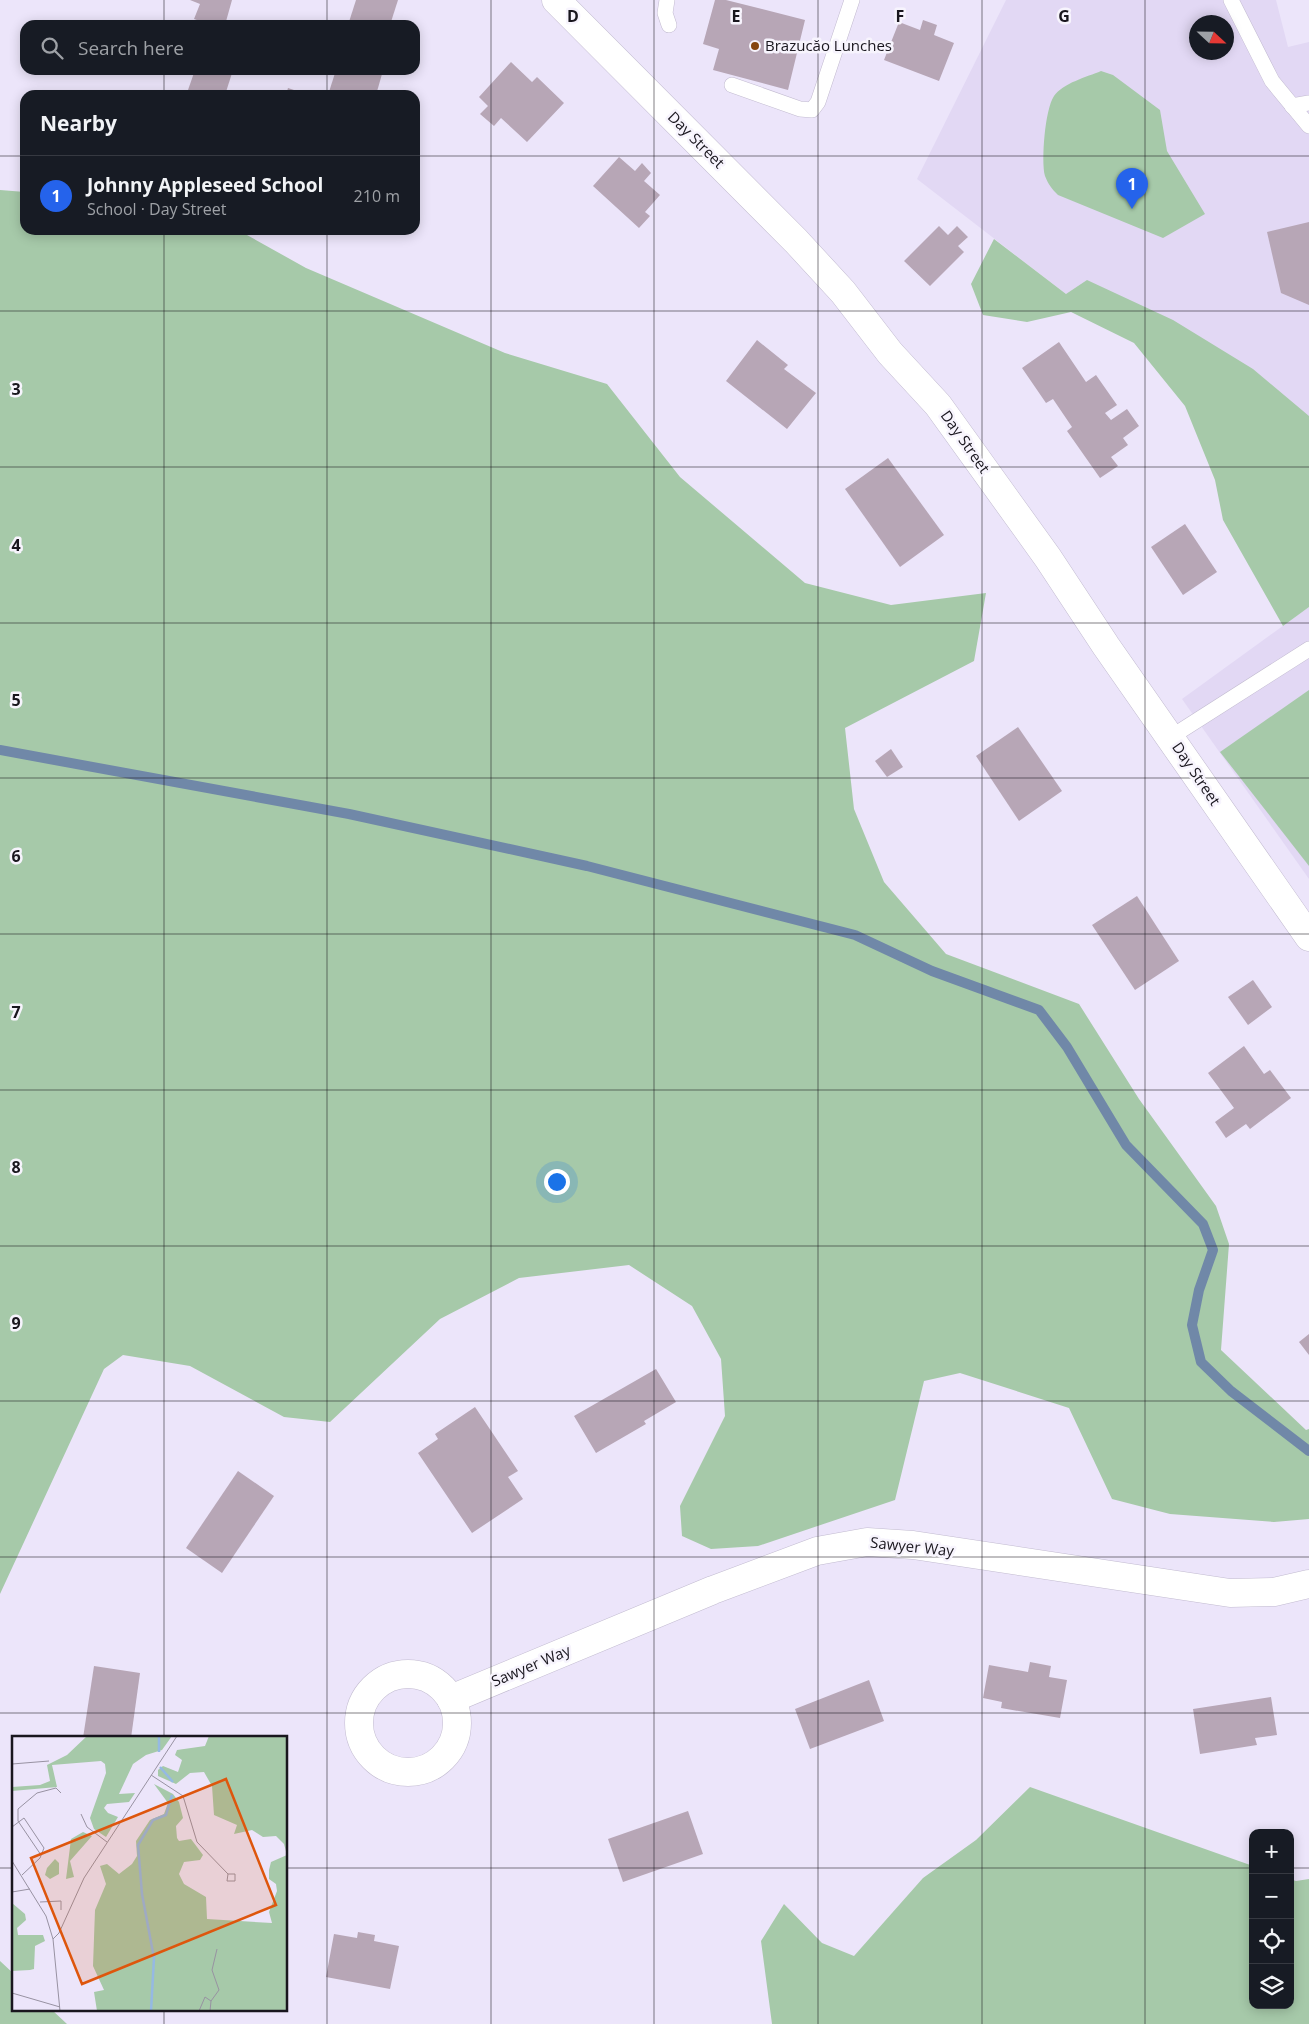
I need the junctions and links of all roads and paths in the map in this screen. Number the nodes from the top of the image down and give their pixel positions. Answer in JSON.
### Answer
{"nodes":[{"id":1,"x":556,"y":0,"type":"edge"},
{"id":2,"x":667,"y":0,"type":"edge"},
{"id":3,"x":852,"y":0,"type":"edge"},
{"id":4,"x":1231,"y":0,"type":"edge"},
{"id":5,"x":669,"y":25,"type":"dead end"},
{"id":6,"x":732,"y":85,"type":"dead end"},
{"id":7,"x":1309,"y":102,"type":"edge"},
{"id":8,"x":1292,"y":106,"type":"junction"},
{"id":9,"x":1309,"y":126,"type":"edge"},
{"id":10,"x":1309,"y":649,"type":"edge"},
{"id":11,"x":1171,"y":737,"type":"junction"},
{"id":12,"x":1309,"y":937,"type":"edge"},
{"id":13,"x":1309,"y":1584,"type":"edge"},
{"id":14,"x":451,"y":1699,"type":"dead end"}],
"edges":[{"from":1,"to":11,"type":"main road","name":"Day Street"},
{"from":2,"to":5,"type":"lane"},
{"from":3,"to":6,"type":"lane"},
{"from":4,"to":8,"type":"lane"},
{"from":7,"to":8,"type":"lane"},
{"from":8,"to":9,"type":"lane"},
{"from":10,"to":11,"type":"lane"},
{"from":11,"to":12,"type":"main road","name":"Day Street"},
{"from":13,"to":14,"type":"main road","name":"Sawyer Way"}]}
